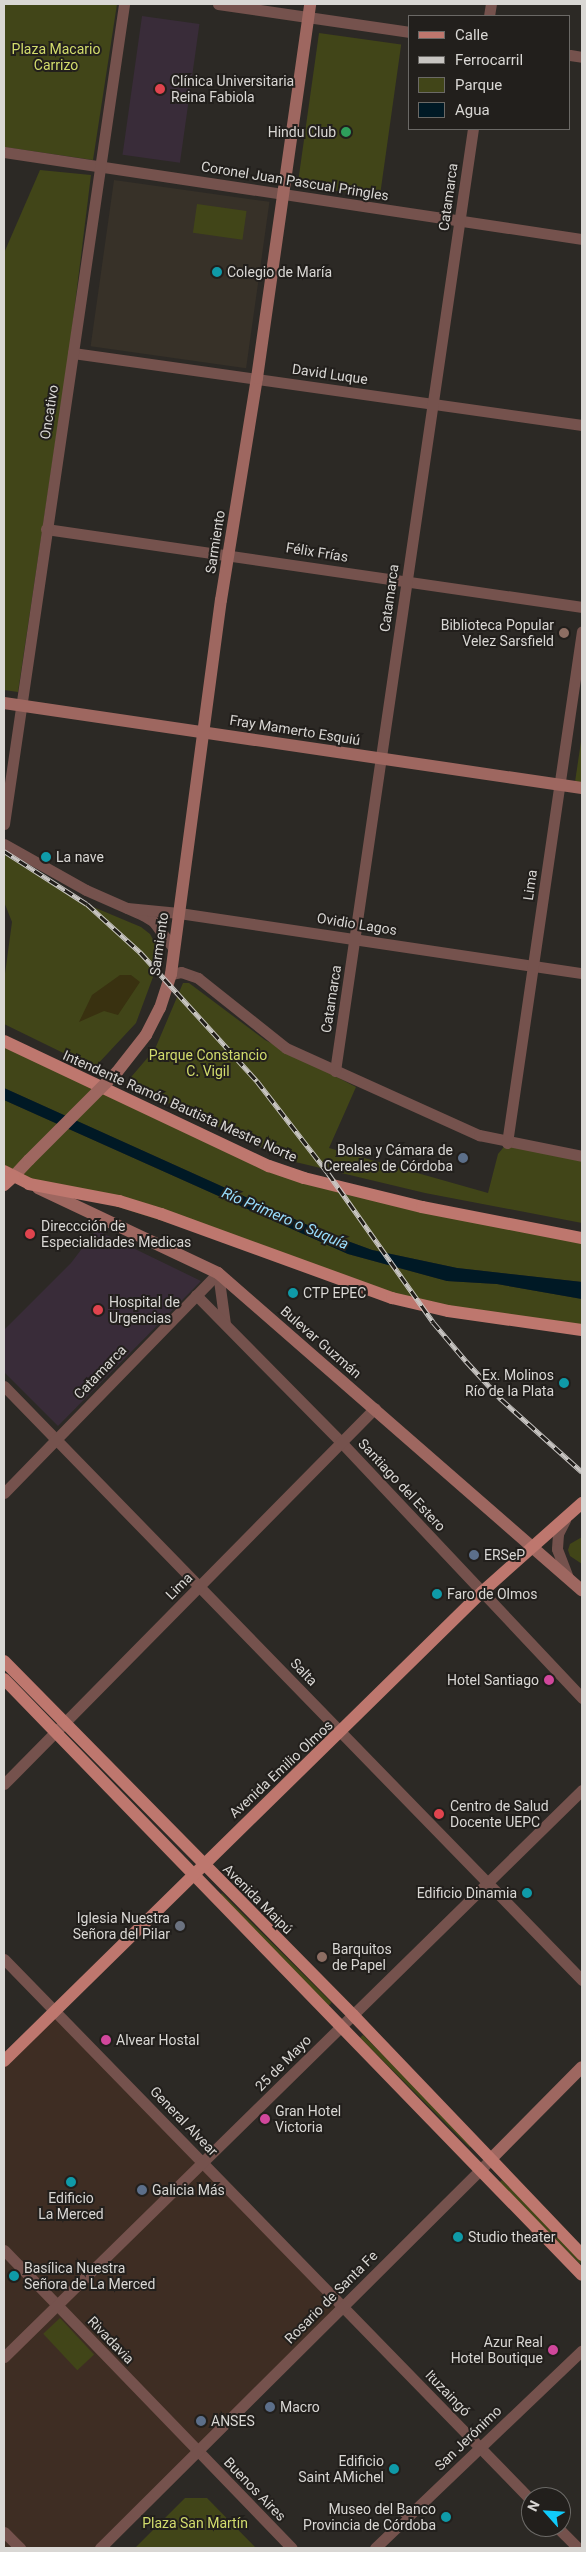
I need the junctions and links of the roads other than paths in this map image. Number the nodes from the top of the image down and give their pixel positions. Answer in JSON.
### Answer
{"nodes":[{"id":1,"x":124,"y":4,"type":"edge"},
{"id":2,"x":218,"y":4,"type":"edge"},
{"id":3,"x":310,"y":4,"type":"edge"},
{"id":4,"x":308,"y":17,"type":"junction"},
{"id":5,"x":408,"y":32,"type":"edge"},
{"id":6,"x":473,"y":130,"type":"edge"},
{"id":7,"x":4,"y":152,"type":"edge"},
{"id":8,"x":100,"y":166,"type":"junction"},
{"id":9,"x":281,"y":195,"type":"junction"},
{"id":10,"x":460,"y":221,"type":"junction"},
{"id":11,"x":582,"y":239,"type":"edge"},
{"id":12,"x":72,"y":353,"type":"junction"},
{"id":13,"x":257,"y":378,"type":"junction"},
{"id":14,"x":433,"y":404,"type":"junction"},
{"id":15,"x":582,"y":425,"type":"edge"},
{"id":16,"x":46,"y":529,"type":"junction"},
{"id":17,"x":228,"y":554,"type":"junction"},
{"id":18,"x":407,"y":581,"type":"junction"},
{"id":19,"x":582,"y":607,"type":"edge"},
{"id":20,"x":582,"y":631,"type":"edge"},
{"id":21,"x":4,"y":702,"type":"edge"},
{"id":22,"x":21,"y":705,"type":"junction"},
{"id":23,"x":202,"y":731,"type":"junction"},
{"id":24,"x":381,"y":758,"type":"junction"},
{"id":25,"x":560,"y":785,"type":"junction"},
{"id":26,"x":582,"y":788,"type":"edge"},
{"id":27,"x":4,"y":824,"type":"edge"},
{"id":28,"x":4,"y":844,"type":"edge"},
{"id":29,"x":127,"y":908,"type":"junction"},
{"id":30,"x":179,"y":913,"type":"junction"},
{"id":31,"x":355,"y":939,"type":"junction"},
{"id":32,"x":174,"y":949,"type":"junction"},
{"id":33,"x":533,"y":966,"type":"junction"},
{"id":34,"x":582,"y":973,"type":"edge"},
{"id":35,"x":170,"y":974,"type":"junction"},
{"id":36,"x":4,"y":1041,"type":"edge"},
{"id":37,"x":335,"y":1071,"type":"junction"},
{"id":38,"x":507,"y":1143,"type":"junction"},
{"id":39,"x":582,"y":1156,"type":"edge"},
{"id":40,"x":9,"y":1174,"type":"edge"},
{"id":41,"x":29,"y":1184,"type":"junction"},
{"id":42,"x":4,"y":1185,"type":"edge"},
{"id":43,"x":582,"y":1238,"type":"edge"},
{"id":44,"x":218,"y":1273,"type":"junction"},
{"id":45,"x":196,"y":1295,"type":"junction"},
{"id":46,"x":225,"y":1324,"type":"junction"},
{"id":47,"x":582,"y":1330,"type":"edge"},
{"id":48,"x":4,"y":1386,"type":"edge"},
{"id":49,"x":375,"y":1408,"type":"junction"},
{"id":50,"x":56,"y":1438,"type":"junction"},
{"id":51,"x":341,"y":1442,"type":"junction"},
{"id":52,"x":4,"y":1493,"type":"edge"},
{"id":53,"x":582,"y":1503,"type":"edge"},
{"id":54,"x":566,"y":1518,"type":"junction"},
{"id":55,"x":531,"y":1549,"type":"junction"},
{"id":56,"x":570,"y":1581,"type":"junction"},
{"id":57,"x":200,"y":1585,"type":"junction"},
{"id":58,"x":582,"y":1590,"type":"edge"},
{"id":59,"x":482,"y":1592,"type":"junction"},
{"id":60,"x":4,"y":1661,"type":"edge"},
{"id":61,"x":4,"y":1679,"type":"edge"},
{"id":62,"x":582,"y":1698,"type":"edge"},
{"id":63,"x":60,"y":1727,"type":"junction"},
{"id":64,"x":341,"y":1732,"type":"junction"},
{"id":65,"x":4,"y":1784,"type":"edge"},
{"id":66,"x":582,"y":1790,"type":"edge"},
{"id":67,"x":197,"y":1868,"type":"junction"},
{"id":68,"x":487,"y":1883,"type":"junction"},
{"id":69,"x":4,"y":1958,"type":"edge"},
{"id":70,"x":582,"y":1980,"type":"edge"},
{"id":71,"x":54,"y":2010,"type":"junction"},
{"id":72,"x":353,"y":2016,"type":"junction"},
{"id":73,"x":342,"y":2025,"type":"junction"},
{"id":74,"x":4,"y":2060,"type":"edge"},
{"id":75,"x":582,"y":2067,"type":"edge"},
{"id":76,"x":491,"y":2159,"type":"junction"},
{"id":77,"x":203,"y":2162,"type":"junction"},
{"id":78,"x":481,"y":2169,"type":"junction"},
{"id":79,"x":4,"y":2250,"type":"edge"},
{"id":80,"x":582,"y":2255,"type":"edge"},
{"id":81,"x":582,"y":2275,"type":"edge"},
{"id":82,"x":57,"y":2305,"type":"junction"},
{"id":83,"x":343,"y":2305,"type":"junction"},
{"id":84,"x":582,"y":2350,"type":"edge"},
{"id":85,"x":4,"y":2358,"type":"edge"},
{"id":86,"x":480,"y":2448,"type":"junction"},
{"id":87,"x":197,"y":2451,"type":"junction"},
{"id":88,"x":521,"y":2490,"type":"edge"},
{"id":89,"x":4,"y":2532,"type":"edge"},
{"id":90,"x":567,"y":2537,"type":"edge"},
{"id":91,"x":20,"y":2548,"type":"edge"},
{"id":92,"x":100,"y":2548,"type":"edge"},
{"id":93,"x":292,"y":2548,"type":"edge"},
{"id":94,"x":375,"y":2548,"type":"edge"},
{"id":95,"x":578,"y":2548,"type":"edge"}],
"edges":[{"from":1,"to":8,"type":"street","name":"Oncativo"},
{"from":2,"to":4,"type":"street"},
{"from":3,"to":4,"type":"main road","name":"Sarmiento"},
{"from":4,"to":5,"type":"street"},
{"from":4,"to":9,"type":"main road","name":"Sarmiento"},
{"from":6,"to":10,"type":"street","name":"Catamarca"},
{"from":7,"to":8,"type":"street","name":"Coronel Juan Pascual Pringles"},
{"from":8,"to":9,"type":"street","name":"Coronel Juan Pascual Pringles"},
{"from":8,"to":12,"type":"street","name":"Oncativo"},
{"from":9,"to":10,"type":"street","name":"Coronel Juan Pascual Pringles"},
{"from":9,"to":13,"type":"main road","name":"Sarmiento"},
{"from":10,"to":11,"type":"street","name":"Coronel Juan Pascual Pringles"},
{"from":10,"to":14,"type":"street","name":"Catamarca"},
{"from":12,"to":13,"type":"street","name":"David Luque"},
{"from":12,"to":16,"type":"street","name":"Oncativo"},
{"from":13,"to":14,"type":"street","name":"David Luque"},
{"from":13,"to":17,"type":"main road","name":"Sarmiento"},
{"from":14,"to":15,"type":"street","name":"David Luque"},
{"from":14,"to":18,"type":"street","name":"Catamarca"},
{"from":16,"to":17,"type":"street","name":"Félix Frías"},
{"from":16,"to":22,"type":"street","name":"Oncativo"},
{"from":17,"to":18,"type":"street","name":"Félix Frías"},
{"from":17,"to":23,"type":"main road","name":"Sarmiento"},
{"from":18,"to":19,"type":"street","name":"Félix Frías"},
{"from":18,"to":24,"type":"street","name":"Catamarca"},
{"from":20,"to":25,"type":"street","name":"Lima"},
{"from":21,"to":22,"type":"main road","name":"Fray Mamerto Esquiú"},
{"from":22,"to":23,"type":"main road","name":"Fray Mamerto Esquiú"},
{"from":22,"to":27,"type":"street","name":"Oncativo"},
{"from":23,"to":24,"type":"main road","name":"Fray Mamerto Esquiú"},
{"from":23,"to":30,"type":"main road","name":"Sarmiento"},
{"from":24,"to":25,"type":"main road","name":"Fray Mamerto Esquiú"},
{"from":24,"to":31,"type":"street","name":"Catamarca"},
{"from":25,"to":26,"type":"main road","name":"Fray Mamerto Esquiú"},
{"from":25,"to":33,"type":"street","name":"Lima"},
{"from":28,"to":29,"type":"street","name":"Ovidio Lagos"},
{"from":29,"to":30,"type":"street","name":"Ovidio Lagos"},
{"from":29,"to":32,"type":"street","name":"Ovidio Lagos"},
{"from":30,"to":31,"type":"street","name":"Ovidio Lagos"},
{"from":30,"to":32,"type":"main road","name":"Sarmiento"},
{"from":31,"to":33,"type":"street","name":"Ovidio Lagos"},
{"from":31,"to":37,"type":"street","name":"Catamarca"},
{"from":32,"to":35,"type":"main road","name":"Sarmiento"},
{"from":33,"to":34,"type":"street","name":"Ovidio Lagos"},
{"from":33,"to":38,"type":"street","name":"Lima"},
{"from":35,"to":37,"type":"street"},
{"from":35,"to":40,"type":"main road","name":"Sarmiento","bridge":true},
{"from":36,"to":43,"type":"main road","name":"Intendente Ramón Bautista Mestre Norte"},
{"from":37,"to":38,"type":"street"},
{"from":38,"to":39,"type":"street"},
{"from":40,"to":41,"type":"main road","name":"Bulevar Guzmán"},
{"from":40,"to":42,"type":"main road"},
{"from":41,"to":44,"type":"main road","name":"Bulevar Guzmán"},
{"from":41,"to":47,"type":"main road"},
{"from":44,"to":45,"type":"street","name":"Catamarca"},
{"from":44,"to":46,"type":"street"},
{"from":44,"to":49,"type":"main road","name":"Bulevar Guzmán"},
{"from":45,"to":46,"type":"street","name":"Santiago del Estero"},
{"from":45,"to":50,"type":"street","name":"Catamarca"},
{"from":46,"to":51,"type":"street","name":"Santiago del Estero"},
{"from":48,"to":50,"type":"street","name":"Salta"},
{"from":49,"to":51,"type":"street","name":"Lima"},
{"from":49,"to":55,"type":"main road","name":"Bulevar Guzmán"},
{"from":50,"to":52,"type":"street","name":"Catamarca"},
{"from":50,"to":57,"type":"street","name":"Salta"},
{"from":51,"to":57,"type":"street","name":"Lima"},
{"from":51,"to":59,"type":"street","name":"Santiago del Estero"},
{"from":53,"to":54,"type":"main road","name":"Avenida Emilio Olmos"},
{"from":54,"to":55,"type":"main road","name":"Avenida Emilio Olmos"},
{"from":54,"to":56,"type":"street"},
{"from":55,"to":56,"type":"main road","name":"Bulevar Guzmán"},
{"from":55,"to":59,"type":"main road","name":"Avenida Emilio Olmos"},
{"from":56,"to":58,"type":"main road","name":"Bulevar Guzmán"},
{"from":57,"to":63,"type":"street","name":"Lima"},
{"from":57,"to":64,"type":"street","name":"Salta"},
{"from":59,"to":62,"type":"street","name":"Santiago del Estero"},
{"from":59,"to":64,"type":"main road","name":"Avenida Emilio Olmos"},
{"from":60,"to":63,"type":"main road","name":"Avenida Maipú"},
{"from":61,"to":63,"type":"main road","name":"Avenida Maipú"},
{"from":63,"to":65,"type":"street","name":"Lima"},
{"from":63,"to":67,"type":"main road","name":"Avenida Maipú"},
{"from":64,"to":67,"type":"main road","name":"Avenida Emilio Olmos"},
{"from":64,"to":68,"type":"street","name":"Salta"},
{"from":66,"to":68,"type":"street","name":"25 de Mayo"},
{"from":67,"to":71,"type":"main road","name":"Avenida Emilio Olmos"},
{"from":67,"to":72,"type":"main road","name":"Avenida Maipú"},
{"from":67,"to":73,"type":"main road","name":"Avenida Maipú"},
{"from":68,"to":70,"type":"street","name":"Salta"},
{"from":68,"to":72,"type":"street","name":"25 de Mayo"},
{"from":69,"to":71,"type":"street","name":"General Alvear"},
{"from":71,"to":74,"type":"main road","name":"Avenida Emilio Olmos"},
{"from":71,"to":77,"type":"street","name":"General Alvear"},
{"from":72,"to":73,"type":"street","name":"25 de Mayo"},
{"from":72,"to":76,"type":"main road","name":"Avenida Maipú"},
{"from":73,"to":77,"type":"street","name":"25 de Mayo"},
{"from":73,"to":78,"type":"main road","name":"Avenida Maipú"},
{"from":75,"to":76,"type":"main road","name":"Rosario de Santa Fe"},
{"from":76,"to":78,"type":"street","name":"Rosario de Santa Fe"},
{"from":76,"to":80,"type":"main road","name":"Avenida Maipú"},
{"from":77,"to":82,"type":"street","name":"25 de Mayo"},
{"from":77,"to":83,"type":"street","name":"General Alvear"},
{"from":78,"to":81,"type":"main road","name":"Avenida Maipú"},
{"from":78,"to":83,"type":"street","name":"Rosario de Santa Fe"},
{"from":79,"to":82,"type":"street","name":"Rivadavia"},
{"from":82,"to":85,"type":"street","name":"25 de Mayo"},
{"from":82,"to":87,"type":"street","name":"Rivadavia"},
{"from":83,"to":86,"type":"street","name":"Ituzaingó"},
{"from":83,"to":87,"type":"street","name":"Rosario de Santa Fe"},
{"from":84,"to":86,"type":"street","name":"San Jerónimo"},
{"from":86,"to":88,"type":"street","name":"Ituzaingó"},
{"from":86,"to":94,"type":"street","name":"San Jerónimo"},
{"from":87,"to":92,"type":"street","name":"Rosario de Santa Fe"},
{"from":87,"to":93,"type":"street","name":"Buenos Aires"},
{"from":89,"to":91,"type":"street"},
{"from":90,"to":95,"type":"street"}]}
